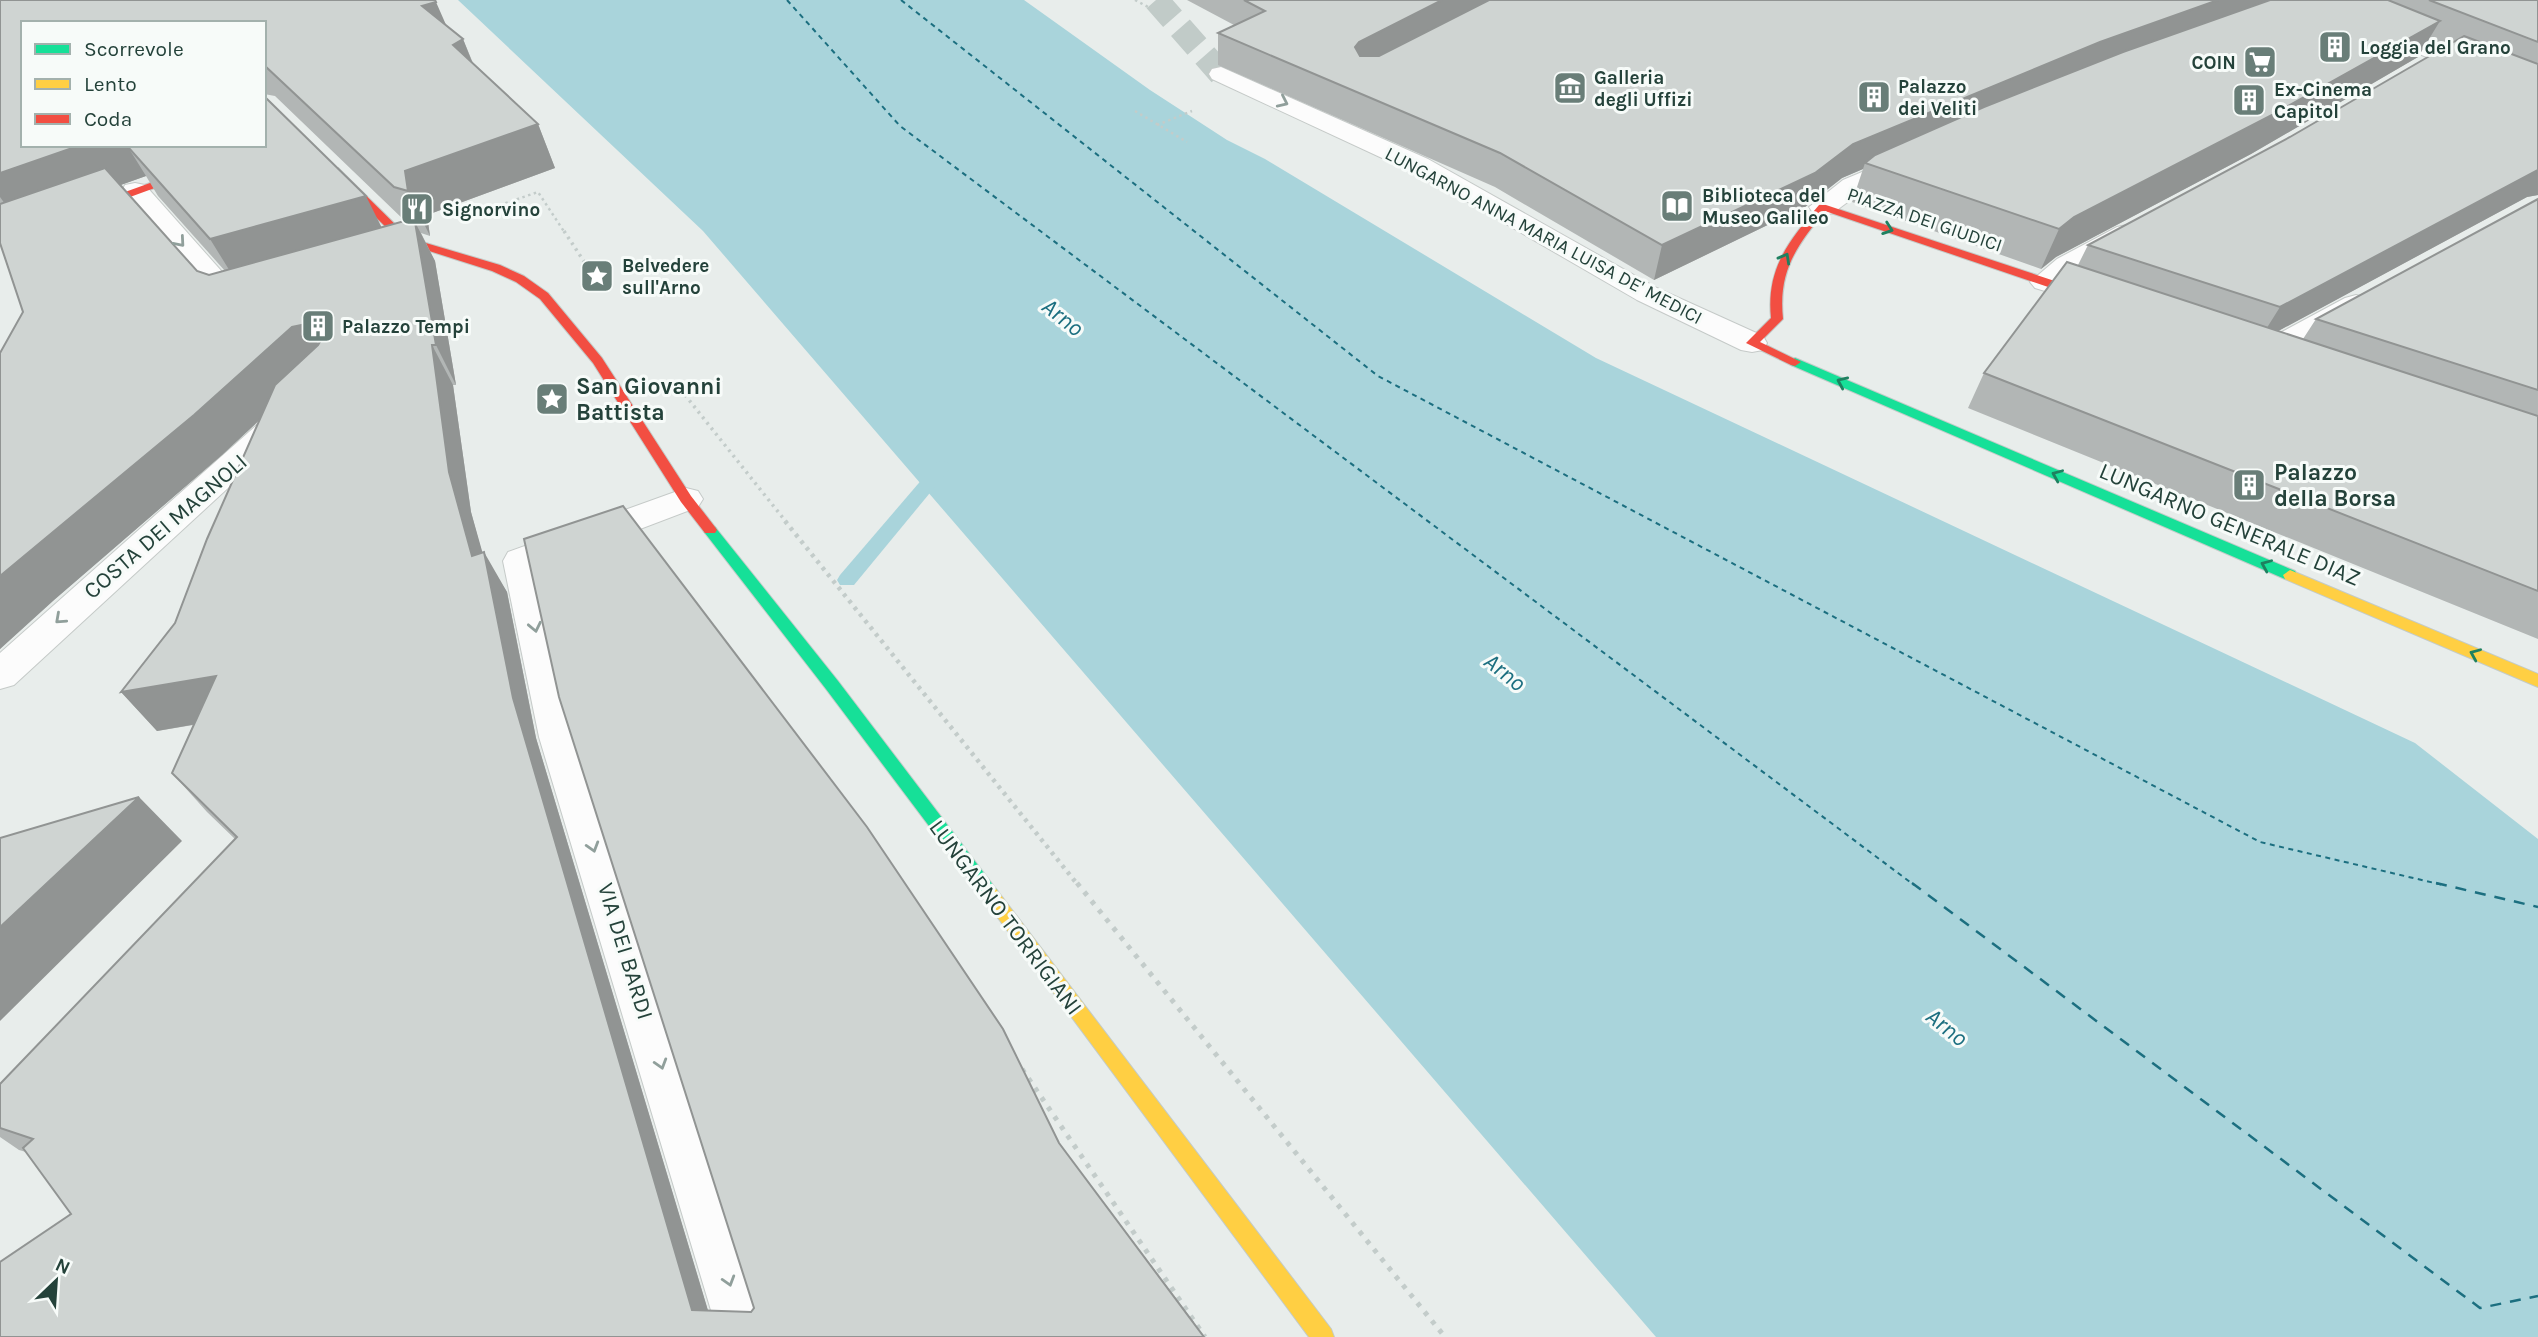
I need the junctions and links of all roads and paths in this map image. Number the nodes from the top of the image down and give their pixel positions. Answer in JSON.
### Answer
{"nodes":[{"id":1,"x":1135,"y":0,"type":"edge"},
{"id":2,"x":2306,"y":4,"type":"edge"},
{"id":3,"x":1150,"y":8,"type":"dead end"},
{"id":4,"x":1221,"y":74,"type":"tunnel mouth"},
{"id":5,"x":2538,"y":95,"type":"edge"},
{"id":6,"x":1195,"y":110,"type":"dead end"},
{"id":7,"x":1135,"y":111,"type":"dead end"},
{"id":8,"x":1157,"y":124,"type":"junction"},
{"id":9,"x":1187,"y":142,"type":"dead end"},
{"id":10,"x":1923,"y":154,"type":"edge"},
{"id":11,"x":221,"y":161,"type":"edge"},
{"id":12,"x":325,"y":161,"type":"edge"},
{"id":13,"x":135,"y":191,"type":"junction"},
{"id":14,"x":1823,"y":207,"type":"junction"},
{"id":15,"x":0,"y":220,"type":"edge"},
{"id":16,"x":2152,"y":220,"type":"edge"},
{"id":17,"x":392,"y":246,"type":"joint"},
{"id":18,"x":423,"y":248,"type":"joint"},
{"id":19,"x":2045,"y":282,"type":"junction"},
{"id":20,"x":2378,"y":291,"type":"edge"},
{"id":21,"x":272,"y":292,"type":"edge"},
{"id":22,"x":2109,"y":304,"type":"edge"},
{"id":23,"x":1752,"y":343,"type":"junction"},
{"id":24,"x":2267,"y":357,"type":"edge"},
{"id":25,"x":682,"y":391,"type":"dead end"},
{"id":26,"x":301,"y":402,"type":"edge"},
{"id":27,"x":686,"y":499,"type":"junction"},
{"id":28,"x":0,"y":675,"type":"edge"},
{"id":29,"x":2538,"y":681,"type":"edge"},
{"id":30,"x":1021,"y":1067,"type":"edge"},
{"id":31,"x":746,"y":1337,"type":"edge"},
{"id":32,"x":1205,"y":1337,"type":"edge"},
{"id":33,"x":1323,"y":1337,"type":"edge"},
{"id":34,"x":1446,"y":1337,"type":"edge"}],
"edges":[{"from":1,"to":3,"type":"path"},
{"from":2,"to":5,"type":"street"},
{"from":4,"to":23,"type":"street","name":"LUNGARNO ANNA MARIA LUISA DE' MEDICI","one_way":true},
{"from":6,"to":8,"type":"path"},
{"from":7,"to":8,"type":"path"},
{"from":8,"to":9,"type":"path"},
{"from":10,"to":14,"type":"street"},
{"from":11,"to":13,"type":"street"},
{"from":12,"to":17,"type":"street"},
{"from":13,"to":15,"type":"street"},
{"from":13,"to":21,"type":"street","one_way":true},
{"from":14,"to":19,"type":"street","name":"PIAZZA DEI GIUDICI","one_way":true},
{"from":23,"to":14,"type":"street","name":"PIAZZA DEI GIUDICI","one_way":true},
{"from":16,"to":19,"type":"street"},
{"from":17,"to":18,"type":"street"},
{"from":18,"to":27,"type":"street","name":"LUNGARNO TORRIGIANI"},
{"from":19,"to":22,"type":"street","name":"PIAZZA DEI GIUDICI"},
{"from":20,"to":24,"type":"street"},
{"from":29,"to":23,"type":"street","name":"LUNGARNO GENERALE DIAZ","one_way":true},
{"from":25,"to":34,"type":"path"},
{"from":26,"to":28,"type":"street","name":"COSTA DEI MAGNOLI","one_way":true},
{"from":27,"to":31,"type":"street","name":"VIA DEI BARDI","one_way":true},
{"from":27,"to":33,"type":"street","name":"LUNGARNO TORRIGIANI"},
{"from":30,"to":32,"type":"path"}]}
